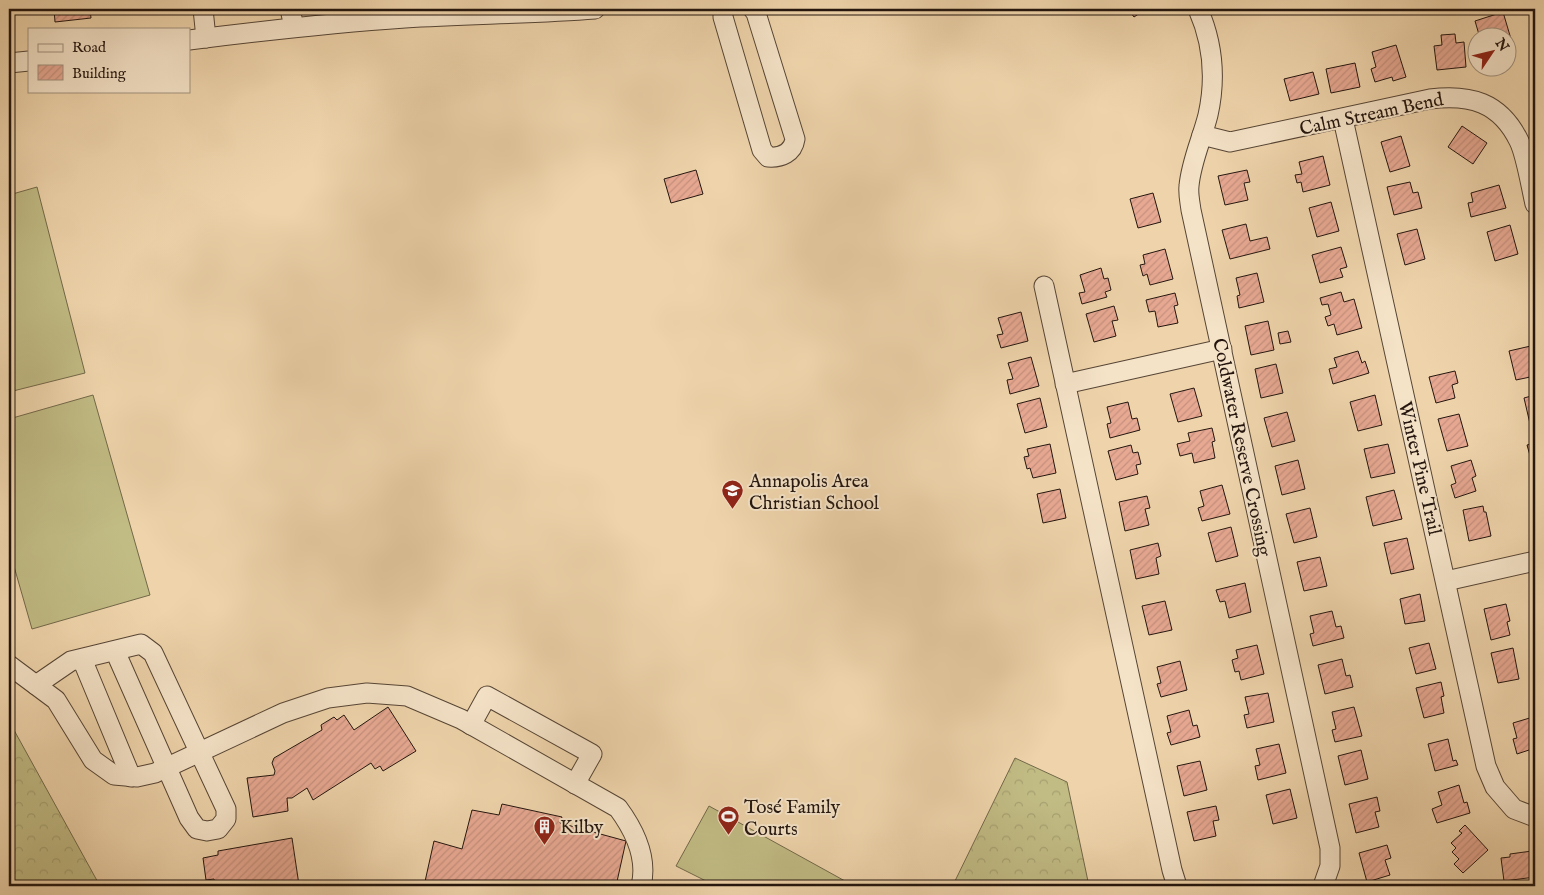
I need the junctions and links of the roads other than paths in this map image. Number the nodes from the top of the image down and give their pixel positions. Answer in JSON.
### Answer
{"nodes":[{"id":1,"x":203,"y":9,"type":"edge"},
{"id":2,"x":595,"y":9,"type":"edge"},
{"id":3,"x":724,"y":9,"type":"edge"},
{"id":4,"x":753,"y":9,"type":"edge"},
{"id":5,"x":1198,"y":9,"type":"edge"},
{"id":6,"x":406,"y":14,"type":"edge"},
{"id":7,"x":292,"y":18,"type":"edge"},
{"id":8,"x":197,"y":39,"type":"edge"},
{"id":9,"x":28,"y":61,"type":"edge"},
{"id":10,"x":9,"y":63,"type":"edge"},
{"id":11,"x":1343,"y":119,"type":"junction"},
{"id":12,"x":1202,"y":135,"type":"junction"},
{"id":13,"x":1535,"y":204,"type":"edge"},
{"id":14,"x":1044,"y":286,"type":"dead end"},
{"id":15,"x":1222,"y":349,"type":"junction"},
{"id":16,"x":1064,"y":384,"type":"junction"},
{"id":17,"x":1535,"y":562,"type":"edge"},
{"id":18,"x":1446,"y":581,"type":"junction"},
{"id":19,"x":115,"y":651,"type":"junction"},
{"id":20,"x":82,"y":659,"type":"junction"},
{"id":21,"x":9,"y":665,"type":"edge"},
{"id":22,"x":36,"y":686,"type":"junction"},
{"id":23,"x":471,"y":725,"type":"junction"},
{"id":24,"x":200,"y":752,"type":"junction"},
{"id":25,"x":166,"y":768,"type":"junction"},
{"id":26,"x":131,"y":777,"type":"junction"},
{"id":27,"x":575,"y":784,"type":"junction"},
{"id":28,"x":1535,"y":817,"type":"edge"},
{"id":29,"x":642,"y":886,"type":"edge"},
{"id":30,"x":1177,"y":886,"type":"edge"},
{"id":31,"x":1323,"y":886,"type":"edge"}],
"edges":[{"from":1,"to":8,"type":"street"},
{"from":2,"to":6,"type":"street"},
{"from":3,"to":4,"type":"street"},
{"from":5,"to":12,"type":"street","name":"Coldwater Reserve Crossing"},
{"from":6,"to":7,"type":"street"},
{"from":7,"to":8,"type":"street"},
{"from":9,"to":10,"type":"street"},
{"from":11,"to":12,"type":"street","name":"Calm Stream Bend"},
{"from":11,"to":13,"type":"street","name":"Calm Stream Bend"},
{"from":11,"to":18,"type":"street","name":"Winter Pine Trail"},
{"from":12,"to":15,"type":"street","name":"Coldwater Reserve Crossing"},
{"from":14,"to":16,"type":"street"},
{"from":15,"to":16,"type":"street"},
{"from":15,"to":31,"type":"street","name":"Coldwater Reserve Crossing"},
{"from":16,"to":30,"type":"street"},
{"from":17,"to":18,"type":"street"},
{"from":18,"to":28,"type":"street","name":"Winter Pine Trail"},
{"from":19,"to":20,"type":"street"},
{"from":19,"to":24,"type":"street"},
{"from":19,"to":25,"type":"street"},
{"from":20,"to":22,"type":"street"},
{"from":20,"to":26,"type":"street"},
{"from":21,"to":22,"type":"street"},
{"from":22,"to":26,"type":"street"},
{"from":23,"to":24,"type":"street"},
{"from":23,"to":27,"type":"street"},
{"from":23,"to":27,"type":"street"},
{"from":24,"to":25,"type":"street"},
{"from":24,"to":25,"type":"street"},
{"from":25,"to":26,"type":"street"},
{"from":27,"to":29,"type":"street"}]}
